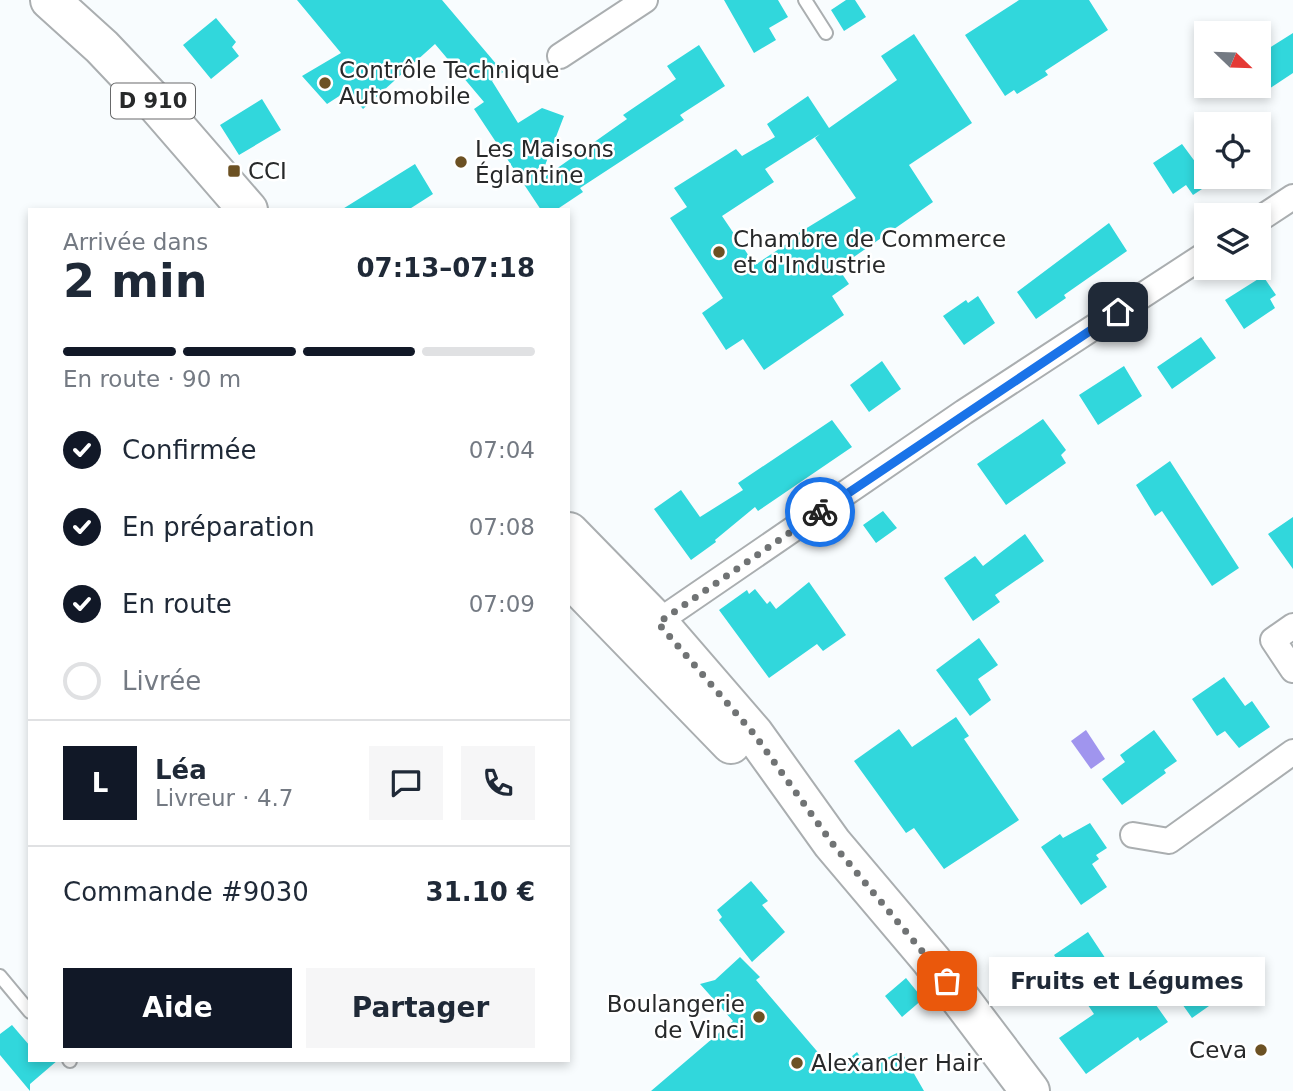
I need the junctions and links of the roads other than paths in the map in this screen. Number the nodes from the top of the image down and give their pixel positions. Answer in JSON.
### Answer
{"nodes":[{"id":1,"x":26,"y":0,"type":"edge"},
{"id":2,"x":50,"y":0,"type":"edge"},
{"id":3,"x":645,"y":0,"type":"edge"},
{"id":4,"x":805,"y":0,"type":"edge"},
{"id":5,"x":826,"y":33,"type":"dead end"},
{"id":6,"x":560,"y":56,"type":"dead end"},
{"id":7,"x":1293,"y":197,"type":"edge"},
{"id":8,"x":215,"y":208,"type":"edge"},
{"id":9,"x":246,"y":208,"type":"edge"},
{"id":10,"x":1271,"y":211,"type":"edge"},
{"id":11,"x":1194,"y":262,"type":"edge"},
{"id":12,"x":570,"y":533,"type":"edge"},
{"id":13,"x":570,"y":578,"type":"edge"},
{"id":14,"x":1293,"y":626,"type":"edge"},
{"id":15,"x":644,"y":631,"type":"junction"},
{"id":16,"x":1293,"y":670,"type":"edge"},
{"id":17,"x":1293,"y":752,"type":"edge"},
{"id":18,"x":1133,"y":835,"type":"dead end"},
{"id":19,"x":0,"y":976,"type":"edge"},
{"id":20,"x":28,"y":1010,"type":"edge"},
{"id":21,"x":1030,"y":1091,"type":"edge"}],
"edges":[{"from":1,"to":8,"type":"main road","number":"D 910"},
{"from":2,"to":9,"type":"main road","number":"D 910"},
{"from":3,"to":6,"type":"street"},
{"from":4,"to":5,"type":"lane"},
{"from":7,"to":10,"type":"street"},
{"from":11,"to":15,"type":"street"},
{"from":12,"to":15,"type":"main road"},
{"from":13,"to":15,"type":"main road"},
{"from":14,"to":16,"type":"street"},
{"from":15,"to":21,"type":"main road"},
{"from":17,"to":18,"type":"street"},
{"from":19,"to":20,"type":"lane"}]}
